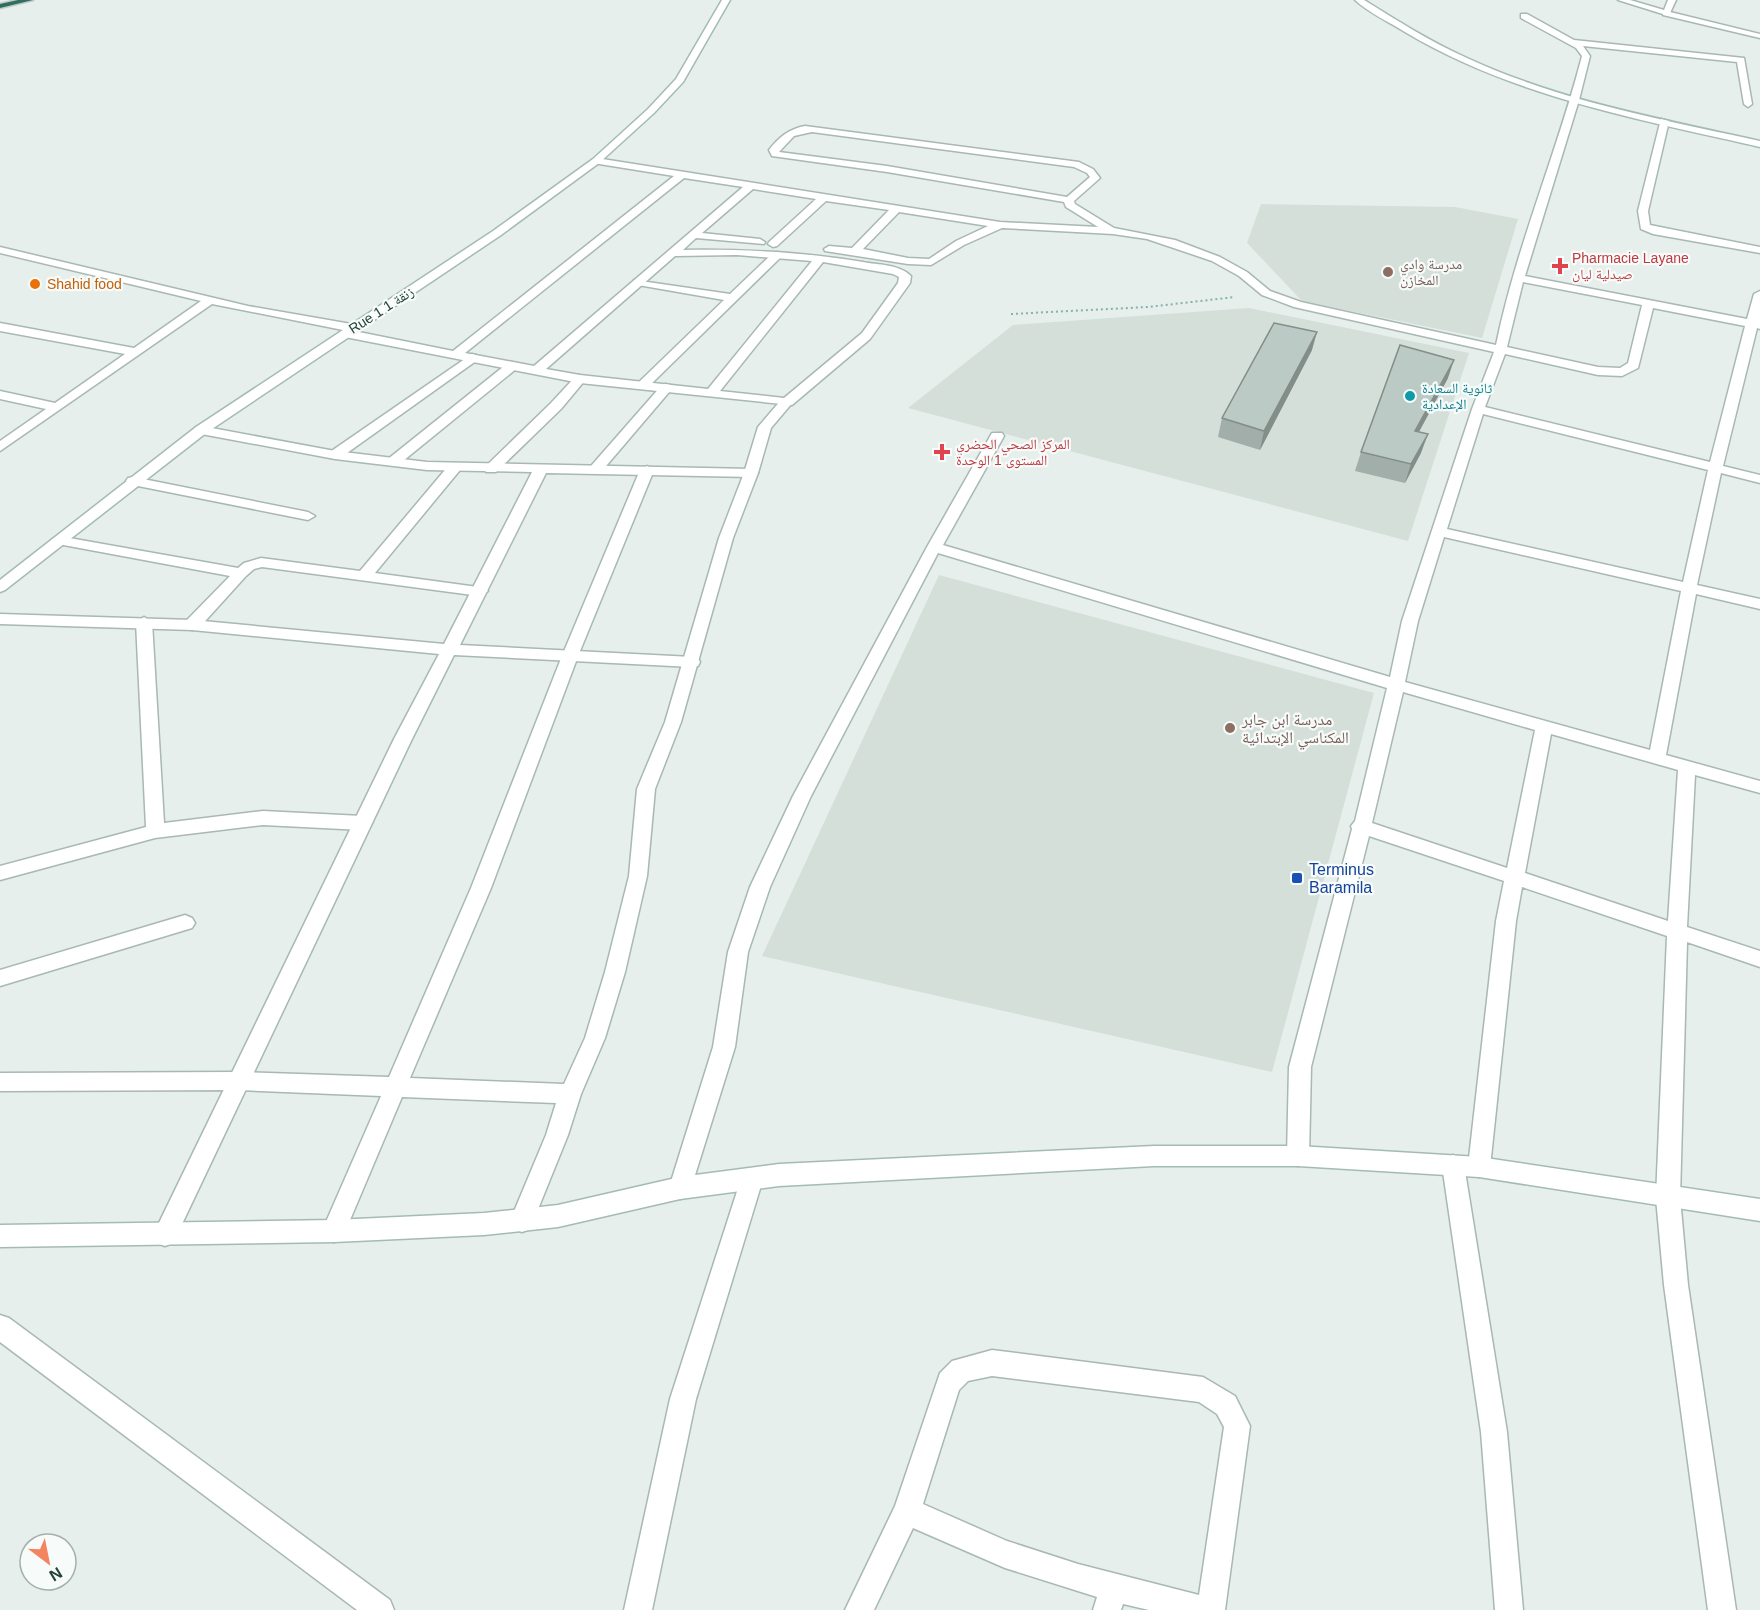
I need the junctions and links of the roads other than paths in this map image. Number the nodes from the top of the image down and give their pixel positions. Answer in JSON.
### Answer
{"nodes":[{"id":1,"x":29,"y":0,"type":"edge"},
{"id":2,"x":726,"y":0,"type":"edge"},
{"id":3,"x":1359,"y":0,"type":"edge"},
{"id":4,"x":1622,"y":0,"type":"edge"},
{"id":5,"x":1672,"y":0,"type":"edge"},
{"id":6,"x":0,"y":6,"type":"edge"},
{"id":7,"x":1666,"y":13,"type":"junction"},
{"id":8,"x":1524,"y":16,"type":"dead end"},
{"id":9,"x":1760,"y":36,"type":"edge"},
{"id":10,"x":1572,"y":42,"type":"junction"},
{"id":11,"x":1575,"y":100,"type":"junction"},
{"id":12,"x":1748,"y":104,"type":"dead end"},
{"id":13,"x":1664,"y":121,"type":"junction"},
{"id":14,"x":1760,"y":144,"type":"edge"},
{"id":15,"x":596,"y":161,"type":"junction"},
{"id":16,"x":682,"y":175,"type":"junction"},
{"id":17,"x":750,"y":186,"type":"junction"},
{"id":18,"x":824,"y":197,"type":"junction"},
{"id":19,"x":1069,"y":200,"type":"junction"},
{"id":20,"x":896,"y":209,"type":"junction"},
{"id":21,"x":1000,"y":225,"type":"junction"},
{"id":22,"x":1113,"y":231,"type":"junction"},
{"id":23,"x":695,"y":235,"type":"junction"},
{"id":24,"x":775,"y":249,"type":"junction"},
{"id":25,"x":0,"y":250,"type":"edge"},
{"id":26,"x":1760,"y":250,"type":"edge"},
{"id":27,"x":855,"y":251,"type":"junction"},
{"id":28,"x":672,"y":253,"type":"junction"},
{"id":29,"x":820,"y":258,"type":"junction"},
{"id":30,"x":1518,"y":279,"type":"junction"},
{"id":31,"x":638,"y":282,"type":"junction"},
{"id":32,"x":1760,"y":294,"type":"edge"},
{"id":33,"x":735,"y":298,"type":"junction"},
{"id":34,"x":210,"y":300,"type":"junction"},
{"id":35,"x":1648,"y":303,"type":"junction"},
{"id":36,"x":1756,"y":324,"type":"edge"},
{"id":37,"x":0,"y":327,"type":"edge"},
{"id":38,"x":349,"y":331,"type":"junction"},
{"id":39,"x":1501,"y":349,"type":"junction"},
{"id":40,"x":136,"y":352,"type":"junction"},
{"id":41,"x":455,"y":355,"type":"junction"},
{"id":42,"x":472,"y":358,"type":"junction"},
{"id":43,"x":512,"y":366,"type":"junction"},
{"id":44,"x":536,"y":370,"type":"junction"},
{"id":45,"x":580,"y":379,"type":"junction"},
{"id":46,"x":643,"y":385,"type":"junction"},
{"id":47,"x":666,"y":388,"type":"junction"},
{"id":48,"x":712,"y":393,"type":"junction"},
{"id":49,"x":0,"y":396,"type":"edge"},
{"id":50,"x":787,"y":402,"type":"junction"},
{"id":51,"x":56,"y":407,"type":"junction"},
{"id":52,"x":1478,"y":410,"type":"junction"},
{"id":53,"x":201,"y":430,"type":"junction"},
{"id":54,"x":997,"y":436,"type":"dead end"},
{"id":55,"x":0,"y":447,"type":"edge"},
{"id":56,"x":335,"y":455,"type":"junction"},
{"id":57,"x":393,"y":462,"type":"junction"},
{"id":58,"x":455,"y":467,"type":"junction"},
{"id":59,"x":541,"y":468,"type":"junction"},
{"id":60,"x":1715,"y":468,"type":"junction"},
{"id":61,"x":491,"y":469,"type":"junction"},
{"id":62,"x":596,"y":469,"type":"junction"},
{"id":63,"x":647,"y":470,"type":"junction"},
{"id":64,"x":752,"y":473,"type":"junction"},
{"id":65,"x":1760,"y":479,"type":"edge"},
{"id":66,"x":134,"y":480,"type":"junction"},
{"id":67,"x":308,"y":516,"type":"dead end"},
{"id":68,"x":1439,"y":531,"type":"junction"},
{"id":69,"x":58,"y":540,"type":"junction"},
{"id":70,"x":933,"y":547,"type":"junction"},
{"id":71,"x":241,"y":573,"type":"junction"},
{"id":72,"x":364,"y":576,"type":"junction"},
{"id":73,"x":4,"y":580,"type":"edge"},
{"id":74,"x":1688,"y":587,"type":"junction"},
{"id":75,"x":480,"y":591,"type":"junction"},
{"id":76,"x":1760,"y":604,"type":"edge"},
{"id":77,"x":0,"y":619,"type":"edge"},
{"id":78,"x":144,"y":621,"type":"junction"},
{"id":79,"x":192,"y":624,"type":"junction"},
{"id":80,"x":450,"y":650,"type":"junction"},
{"id":81,"x":570,"y":656,"type":"junction"},
{"id":82,"x":692,"y":662,"type":"junction"},
{"id":83,"x":1396,"y":685,"type":"junction"},
{"id":84,"x":1544,"y":726,"type":"junction"},
{"id":85,"x":1657,"y":758,"type":"junction"},
{"id":86,"x":1687,"y":765,"type":"junction"},
{"id":87,"x":1760,"y":787,"type":"edge"},
{"id":88,"x":362,"y":824,"type":"junction"},
{"id":89,"x":1360,"y":826,"type":"junction"},
{"id":90,"x":155,"y":831,"type":"junction"},
{"id":91,"x":0,"y":873,"type":"edge"},
{"id":92,"x":1514,"y":876,"type":"junction"},
{"id":93,"x":185,"y":923,"type":"dead end"},
{"id":94,"x":1677,"y":932,"type":"junction"},
{"id":95,"x":1760,"y":959,"type":"edge"},
{"id":96,"x":0,"y":978,"type":"edge"},
{"id":97,"x":239,"y":1081,"type":"junction"},
{"id":98,"x":0,"y":1082,"type":"edge"},
{"id":99,"x":397,"y":1086,"type":"junction"},
{"id":100,"x":570,"y":1094,"type":"junction"},
{"id":101,"x":1298,"y":1156,"type":"junction"},
{"id":102,"x":1453,"y":1165,"type":"junction"},
{"id":103,"x":1479,"y":1167,"type":"junction"},
{"id":104,"x":752,"y":1179,"type":"junction"},
{"id":105,"x":680,"y":1188,"type":"junction"},
{"id":106,"x":1668,"y":1198,"type":"junction"},
{"id":107,"x":1760,"y":1210,"type":"edge"},
{"id":108,"x":522,"y":1221,"type":"junction"},
{"id":109,"x":334,"y":1231,"type":"junction"},
{"id":110,"x":165,"y":1235,"type":"junction"},
{"id":111,"x":0,"y":1236,"type":"edge"},
{"id":112,"x":0,"y":1327,"type":"edge"},
{"id":113,"x":907,"y":1512,"type":"junction"},
{"id":114,"x":1111,"y":1598,"type":"edge"},
{"id":115,"x":380,"y":1610,"type":"edge"},
{"id":116,"x":638,"y":1610,"type":"edge"},
{"id":117,"x":859,"y":1610,"type":"edge"},
{"id":118,"x":1204,"y":1610,"type":"edge"},
{"id":119,"x":1211,"y":1610,"type":"edge"},
{"id":120,"x":1509,"y":1610,"type":"edge"},
{"id":121,"x":1722,"y":1610,"type":"edge"}],
"edges":[{"from":1,"to":6,"type":"highway"},
{"from":2,"to":15,"type":"street","name":"Rue 1 زنقة 1"},
{"from":3,"to":11,"type":"street"},
{"from":4,"to":7,"type":"street"},
{"from":5,"to":7,"type":"street"},
{"from":7,"to":9,"type":"street"},
{"from":8,"to":10,"type":"street"},
{"from":10,"to":11,"type":"street"},
{"from":10,"to":12,"type":"street"},
{"from":11,"to":13,"type":"street"},
{"from":11,"to":30,"type":"street"},
{"from":13,"to":14,"type":"street"},
{"from":13,"to":26,"type":"street"},
{"from":15,"to":16,"type":"street"},
{"from":15,"to":38,"type":"street","name":"Rue 1 زنقة 1"},
{"from":16,"to":17,"type":"street"},
{"from":16,"to":41,"type":"street"},
{"from":17,"to":18,"type":"street"},
{"from":17,"to":23,"type":"street"},
{"from":18,"to":20,"type":"street"},
{"from":18,"to":24,"type":"street"},
{"from":19,"to":19,"type":"street"},
{"from":19,"to":22,"type":"street"},
{"from":20,"to":21,"type":"street"},
{"from":20,"to":27,"type":"street"},
{"from":21,"to":22,"type":"street"},
{"from":21,"to":27,"type":"street"},
{"from":22,"to":39,"type":"street"},
{"from":23,"to":24,"type":"street"},
{"from":23,"to":28,"type":"street"},
{"from":24,"to":27,"type":"street"},
{"from":24,"to":28,"type":"street"},
{"from":24,"to":29,"type":"street"},
{"from":24,"to":33,"type":"street"},
{"from":25,"to":34,"type":"street"},
{"from":28,"to":31,"type":"street"},
{"from":29,"to":48,"type":"street"},
{"from":29,"to":50,"type":"street"},
{"from":30,"to":35,"type":"street"},
{"from":30,"to":39,"type":"street"},
{"from":31,"to":33,"type":"street"},
{"from":31,"to":44,"type":"street"},
{"from":32,"to":36,"type":"street"},
{"from":33,"to":46,"type":"street"},
{"from":34,"to":38,"type":"street"},
{"from":34,"to":40,"type":"street"},
{"from":35,"to":36,"type":"street"},
{"from":35,"to":39,"type":"street"},
{"from":36,"to":60,"type":"street"},
{"from":37,"to":40,"type":"street"},
{"from":38,"to":41,"type":"street"},
{"from":38,"to":53,"type":"street","name":"Rue 1 زنقة 1"},
{"from":39,"to":52,"type":"street"},
{"from":40,"to":51,"type":"street"},
{"from":41,"to":42,"type":"street"},
{"from":42,"to":43,"type":"street"},
{"from":42,"to":56,"type":"street"},
{"from":43,"to":44,"type":"street"},
{"from":43,"to":57,"type":"street"},
{"from":44,"to":45,"type":"street"},
{"from":45,"to":46,"type":"street"},
{"from":45,"to":61,"type":"street"},
{"from":46,"to":47,"type":"street"},
{"from":47,"to":48,"type":"street"},
{"from":47,"to":62,"type":"street"},
{"from":48,"to":50,"type":"street"},
{"from":49,"to":51,"type":"street"},
{"from":50,"to":64,"type":"street"},
{"from":51,"to":55,"type":"street"},
{"from":52,"to":60,"type":"street"},
{"from":52,"to":68,"type":"street"},
{"from":53,"to":56,"type":"street"},
{"from":53,"to":66,"type":"street","name":"Rue 1 زنقة 1"},
{"from":54,"to":70,"type":"street"},
{"from":56,"to":57,"type":"street"},
{"from":57,"to":58,"type":"street"},
{"from":58,"to":61,"type":"street"},
{"from":58,"to":72,"type":"street"},
{"from":59,"to":61,"type":"street"},
{"from":59,"to":62,"type":"street"},
{"from":59,"to":75,"type":"street"},
{"from":60,"to":65,"type":"street"},
{"from":60,"to":74,"type":"street"},
{"from":62,"to":63,"type":"street"},
{"from":63,"to":64,"type":"street"},
{"from":63,"to":81,"type":"street"},
{"from":64,"to":82,"type":"street"},
{"from":66,"to":67,"type":"street"},
{"from":66,"to":69,"type":"street","name":"Rue 1 زنقة 1"},
{"from":68,"to":74,"type":"street"},
{"from":68,"to":83,"type":"street"},
{"from":69,"to":71,"type":"street"},
{"from":69,"to":73,"type":"street","name":"Rue 1 زنقة 1"},
{"from":70,"to":83,"type":"street"},
{"from":70,"to":105,"type":"street"},
{"from":71,"to":72,"type":"street"},
{"from":71,"to":79,"type":"street"},
{"from":72,"to":75,"type":"street"},
{"from":74,"to":76,"type":"street"},
{"from":74,"to":85,"type":"street"},
{"from":75,"to":80,"type":"street"},
{"from":77,"to":78,"type":"street"},
{"from":78,"to":79,"type":"street"},
{"from":78,"to":90,"type":"street"},
{"from":79,"to":80,"type":"street"},
{"from":80,"to":81,"type":"street"},
{"from":80,"to":88,"type":"street"},
{"from":81,"to":82,"type":"street"},
{"from":81,"to":99,"type":"street"},
{"from":82,"to":100,"type":"street"},
{"from":83,"to":84,"type":"street"},
{"from":83,"to":89,"type":"street"},
{"from":84,"to":85,"type":"street"},
{"from":84,"to":92,"type":"street"},
{"from":85,"to":86,"type":"street"},
{"from":86,"to":87,"type":"street"},
{"from":86,"to":94,"type":"street"},
{"from":88,"to":90,"type":"street"},
{"from":88,"to":97,"type":"street"},
{"from":89,"to":92,"type":"street"},
{"from":89,"to":101,"type":"street"},
{"from":90,"to":91,"type":"street"},
{"from":92,"to":94,"type":"street"},
{"from":92,"to":103,"type":"street"},
{"from":93,"to":96,"type":"street"},
{"from":94,"to":95,"type":"street"},
{"from":94,"to":106,"type":"street"},
{"from":97,"to":98,"type":"street"},
{"from":97,"to":99,"type":"street"},
{"from":97,"to":110,"type":"street"},
{"from":99,"to":100,"type":"street"},
{"from":99,"to":109,"type":"street"},
{"from":100,"to":108,"type":"street"},
{"from":101,"to":102,"type":"street"},
{"from":101,"to":104,"type":"street"},
{"from":102,"to":103,"type":"street"},
{"from":102,"to":120,"type":"street"},
{"from":103,"to":106,"type":"street"},
{"from":104,"to":105,"type":"street"},
{"from":104,"to":116,"type":"street"},
{"from":105,"to":108,"type":"street"},
{"from":106,"to":107,"type":"street"},
{"from":106,"to":121,"type":"street"},
{"from":108,"to":109,"type":"street"},
{"from":109,"to":110,"type":"street"},
{"from":110,"to":111,"type":"street"},
{"from":112,"to":115,"type":"street"},
{"from":113,"to":114,"type":"street"},
{"from":113,"to":117,"type":"street"},
{"from":113,"to":119,"type":"street"},
{"from":114,"to":118,"type":"street"}]}
